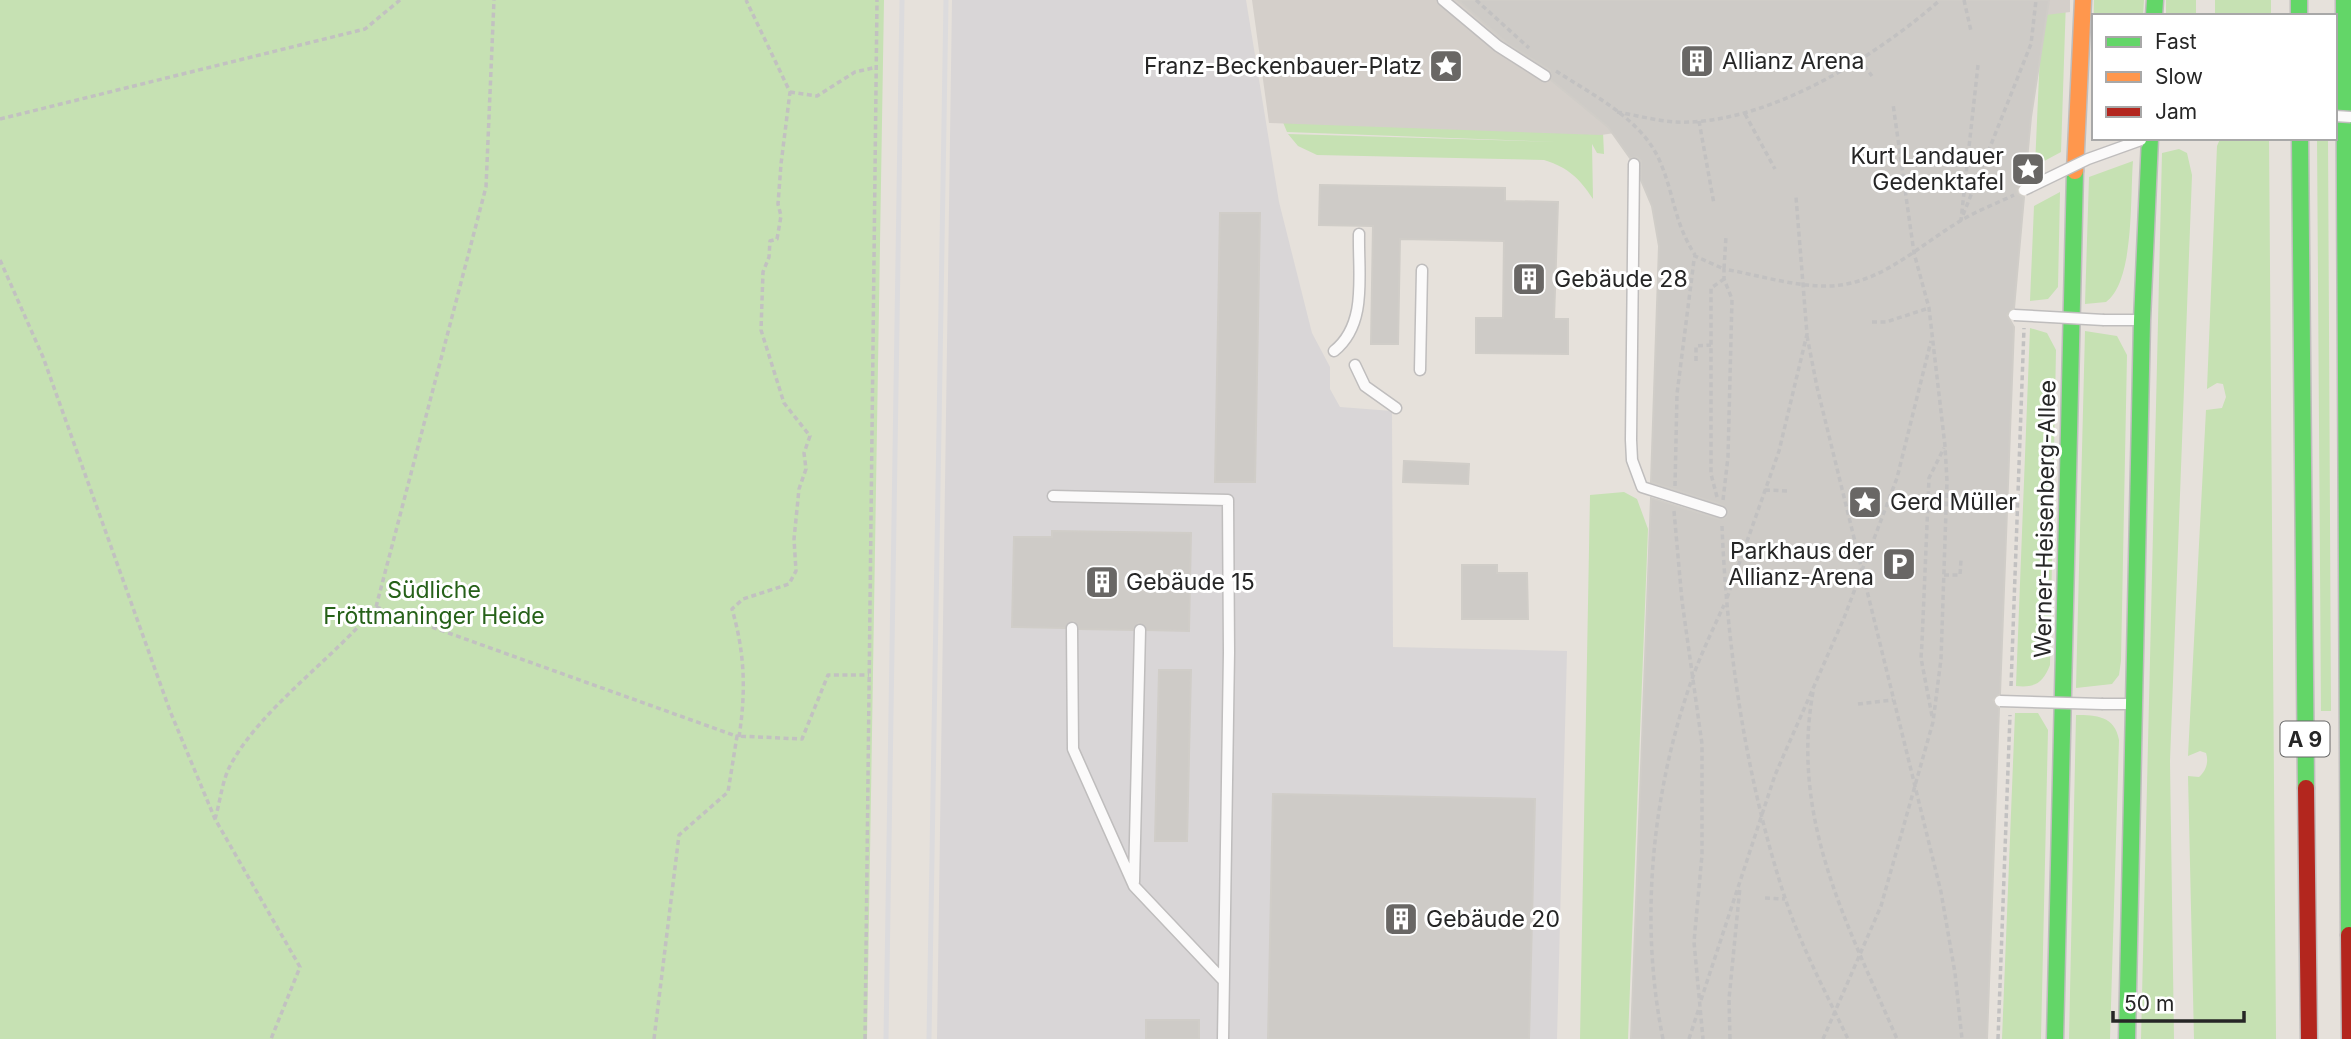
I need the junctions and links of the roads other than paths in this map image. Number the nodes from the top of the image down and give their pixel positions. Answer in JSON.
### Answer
{"nodes":[{"id":1,"x":1443,"y":0,"type":"edge"},
{"id":2,"x":2083,"y":0,"type":"edge"},
{"id":3,"x":2344,"y":0,"type":"edge"},
{"id":4,"x":1549,"y":73,"type":"road end"},
{"id":5,"x":2142,"y":140,"type":"edge"},
{"id":6,"x":2148,"y":140,"type":"edge"},
{"id":7,"x":2300,"y":140,"type":"edge"},
{"id":8,"x":1634,"y":164,"type":"dead end"},
{"id":9,"x":2024,"y":190,"type":"road end"},
{"id":10,"x":1359,"y":234,"type":"dead end"},
{"id":11,"x":1422,"y":270,"type":"dead end"},
{"id":12,"x":2014,"y":315,"type":"dead end"},
{"id":13,"x":2142,"y":320,"type":"junction"},
{"id":14,"x":1334,"y":351,"type":"dead end"},
{"id":15,"x":1355,"y":365,"type":"dead end"},
{"id":16,"x":1420,"y":370,"type":"dead end"},
{"id":17,"x":1396,"y":408,"type":"dead end"},
{"id":18,"x":1053,"y":496,"type":"dead end"},
{"id":19,"x":1721,"y":512,"type":"road end"},
{"id":20,"x":1072,"y":628,"type":"dead end"},
{"id":21,"x":1140,"y":630,"type":"dead end"},
{"id":22,"x":2000,"y":701,"type":"dead end"},
{"id":23,"x":2134,"y":704,"type":"junction"},
{"id":24,"x":1134,"y":886,"type":"junction"},
{"id":25,"x":1223,"y":980,"type":"junction"},
{"id":26,"x":1223,"y":1039,"type":"edge"},
{"id":27,"x":2055,"y":1039,"type":"edge"},
{"id":28,"x":2127,"y":1039,"type":"edge"},
{"id":29,"x":2308,"y":1039,"type":"edge"},
{"id":30,"x":2350,"y":1039,"type":"edge"}],
"edges":[{"from":1,"to":4,"type":"lane"},
{"from":2,"to":27,"type":"main road","name":"Werner-Heisenberg-Allee"},
{"from":3,"to":30,"type":"main road","number":"A 9"},
{"from":5,"to":9,"type":"lane","bridge":true},
{"from":6,"to":13,"type":"main road"},
{"from":7,"to":29,"type":"main road","number":"A 9"},
{"from":8,"to":19,"type":"lane"},
{"from":10,"to":14,"type":"lane"},
{"from":11,"to":16,"type":"lane"},
{"from":12,"to":13,"type":"lane","bridge":true},
{"from":13,"to":23,"type":"main road"},
{"from":15,"to":17,"type":"lane"},
{"from":18,"to":25,"type":"lane"},
{"from":20,"to":24,"type":"lane"},
{"from":21,"to":24,"type":"lane"},
{"from":22,"to":23,"type":"lane","bridge":true},
{"from":23,"to":28,"type":"main road"},
{"from":24,"to":25,"type":"lane"},
{"from":25,"to":26,"type":"lane"}]}
